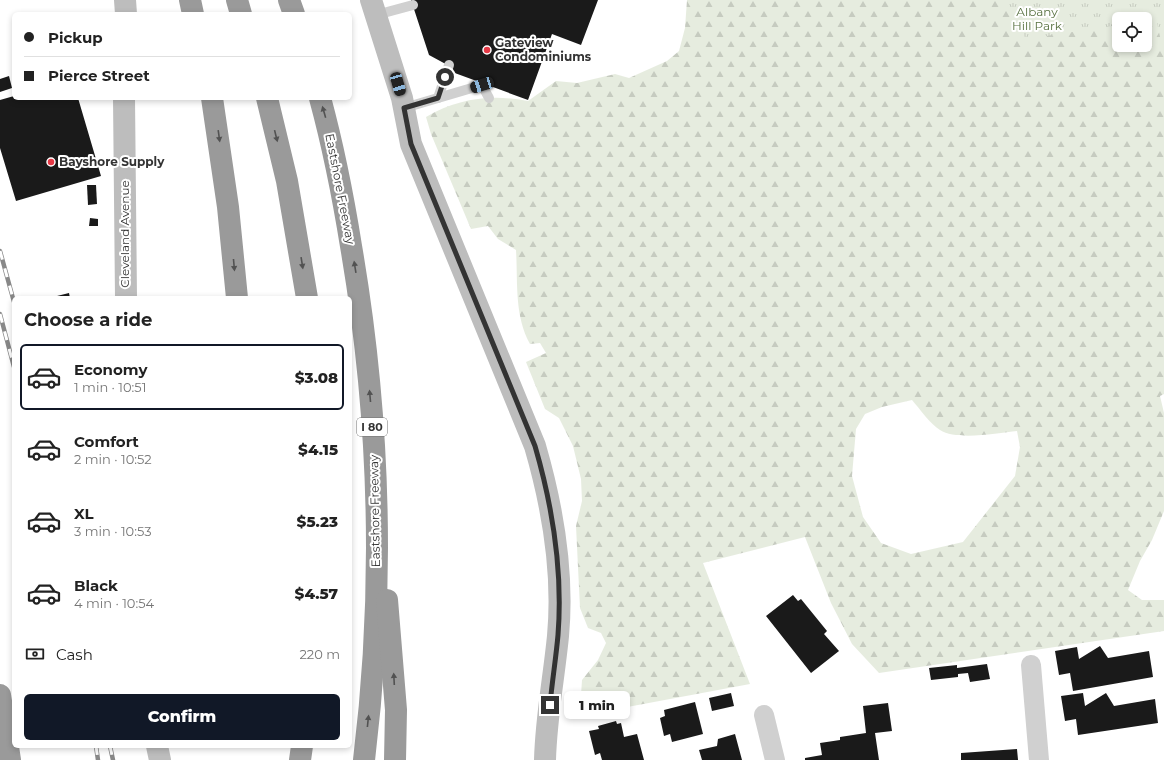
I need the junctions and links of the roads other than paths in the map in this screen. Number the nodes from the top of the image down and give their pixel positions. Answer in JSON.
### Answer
{"nodes":[{"id":1,"x":126,"y":0,"type":"edge"},
{"id":2,"x":190,"y":0,"type":"edge"},
{"id":3,"x":237,"y":0,"type":"edge"},
{"id":4,"x":290,"y":0,"type":"edge"},
{"id":5,"x":413,"y":5,"type":"dead end"},
{"id":6,"x":374,"y":8,"type":"edge"},
{"id":7,"x":126,"y":12,"type":"edge"},
{"id":8,"x":193,"y":12,"type":"edge"},
{"id":9,"x":240,"y":12,"type":"edge"},
{"id":10,"x":293,"y":12,"type":"edge"},
{"id":11,"x":448,"y":65,"type":"dead end"},
{"id":12,"x":438,"y":98,"type":"junction"},
{"id":13,"x":489,"y":98,"type":"dead end"},
{"id":14,"x":124,"y":100,"type":"edge"},
{"id":15,"x":212,"y":100,"type":"edge"},
{"id":16,"x":267,"y":100,"type":"edge"},
{"id":17,"x":320,"y":100,"type":"edge"},
{"id":18,"x":404,"y":108,"type":"junction"},
{"id":19,"x":126,"y":296,"type":"edge"},
{"id":20,"x":237,"y":296,"type":"edge"},
{"id":21,"x":307,"y":296,"type":"edge"},
{"id":22,"x":373,"y":441,"type":"junction"},
{"id":23,"x":1031,"y":664,"type":"dead end"},
{"id":24,"x":0,"y":683,"type":"edge"},
{"id":25,"x":0,"y":695,"type":"edge"},
{"id":26,"x":764,"y":715,"type":"dead end"},
{"id":27,"x":12,"y":736,"type":"edge"},
{"id":28,"x":15,"y":748,"type":"edge"},
{"id":29,"x":157,"y":748,"type":"edge"},
{"id":30,"x":302,"y":748,"type":"edge"},
{"id":31,"x":10,"y":760,"type":"edge"},
{"id":32,"x":18,"y":760,"type":"edge"},
{"id":33,"x":160,"y":760,"type":"edge"},
{"id":34,"x":300,"y":760,"type":"edge"},
{"id":35,"x":364,"y":760,"type":"edge"},
{"id":36,"x":395,"y":760,"type":"edge"},
{"id":37,"x":544,"y":760,"type":"edge"},
{"id":38,"x":775,"y":760,"type":"edge"},
{"id":39,"x":1040,"y":760,"type":"edge"}],
"edges":[{"from":1,"to":7,"type":"street"},
{"from":2,"to":8,"type":"highway"},
{"from":3,"to":9,"type":"highway"},
{"from":4,"to":10,"type":"highway"},
{"from":5,"to":6,"type":"lane"},
{"from":6,"to":18,"type":"street"},
{"from":11,"to":12,"type":"lane"},
{"from":12,"to":13,"type":"lane"},
{"from":12,"to":18,"type":"lane"},
{"from":14,"to":19,"type":"street","name":"Cleveland Avenue"},
{"from":15,"to":20,"type":"highway","one_way":true},
{"from":16,"to":21,"type":"highway","one_way":true},
{"from":22,"to":17,"type":"highway","name":"Eastshore Freeway","number":"I 80","one_way":true},
{"from":18,"to":37,"type":"street"},
{"from":35,"to":22,"type":"highway","name":"Eastshore Freeway","number":"I 80","one_way":true},
{"from":36,"to":22,"type":"highway","one_way":true},
{"from":23,"to":39,"type":"street"},
{"from":24,"to":27,"type":"highway"},
{"from":25,"to":31,"type":"highway"},
{"from":26,"to":38,"type":"street"},
{"from":28,"to":32,"type":"highway"},
{"from":29,"to":33,"type":"street"},
{"from":30,"to":34,"type":"highway"}]}
